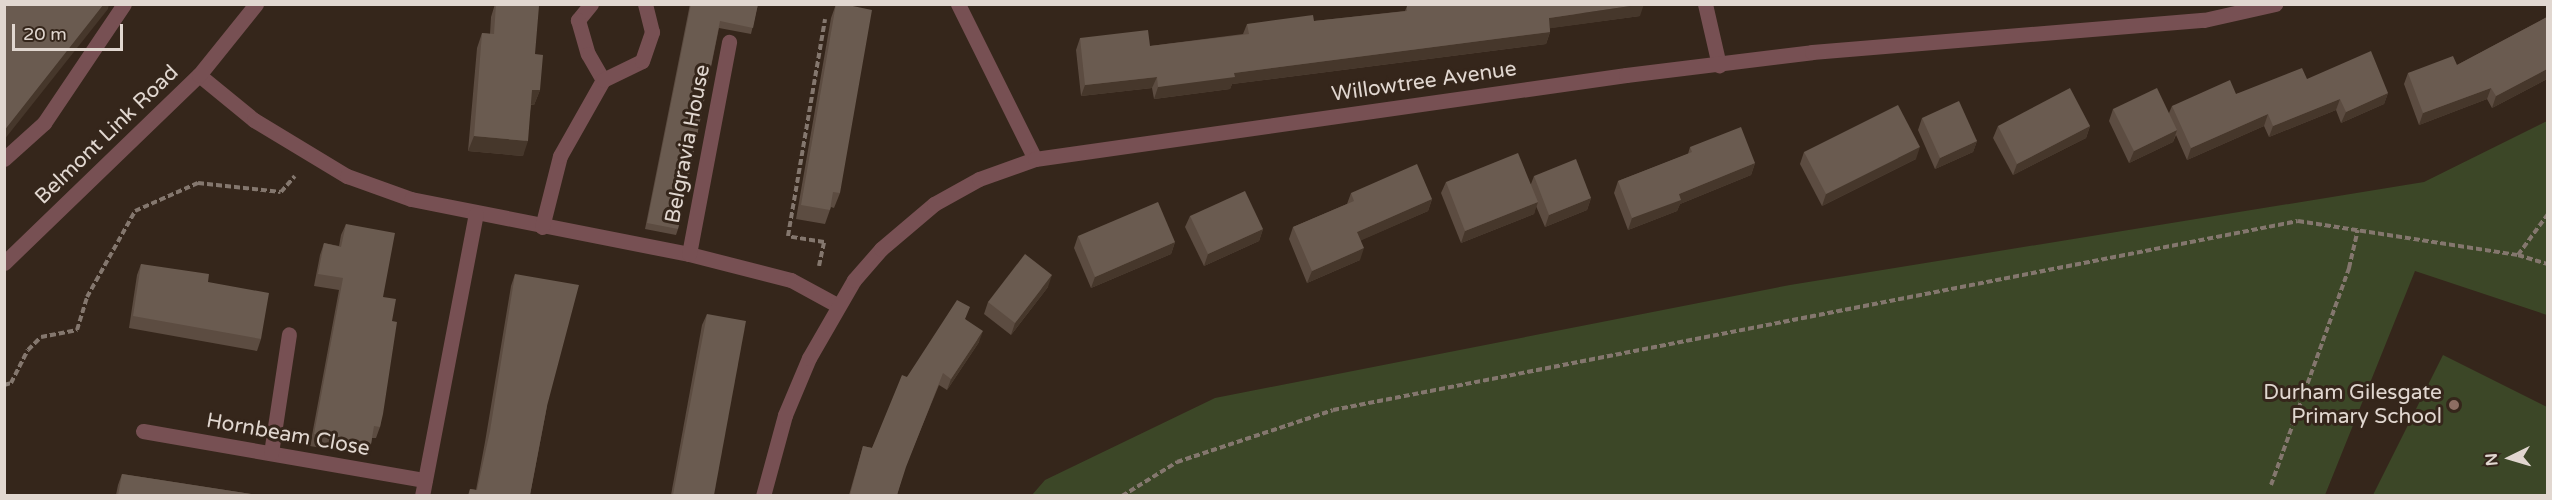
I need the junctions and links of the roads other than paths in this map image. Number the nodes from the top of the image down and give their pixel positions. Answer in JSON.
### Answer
{"nodes":[{"id":1,"x":124,"y":4,"type":"edge"},
{"id":2,"x":256,"y":4,"type":"edge"},
{"id":3,"x":591,"y":4,"type":"edge"},
{"id":4,"x":645,"y":4,"type":"edge"},
{"id":5,"x":958,"y":4,"type":"edge"},
{"id":6,"x":1705,"y":4,"type":"edge"},
{"id":7,"x":2274,"y":4,"type":"edge"},
{"id":8,"x":729,"y":42,"type":"dead end"},
{"id":9,"x":1719,"y":65,"type":"junction"},
{"id":10,"x":199,"y":75,"type":"junction"},
{"id":11,"x":603,"y":80,"type":"junction"},
{"id":12,"x":4,"y":159,"type":"edge"},
{"id":13,"x":1035,"y":159,"type":"junction"},
{"id":14,"x":476,"y":214,"type":"junction"},
{"id":15,"x":542,"y":227,"type":"junction"},
{"id":16,"x":689,"y":254,"type":"junction"},
{"id":17,"x":4,"y":263,"type":"edge"},
{"id":18,"x":837,"y":305,"type":"junction"},
{"id":19,"x":289,"y":334,"type":"dead end"},
{"id":20,"x":143,"y":430,"type":"dead end"},
{"id":21,"x":271,"y":453,"type":"junction"},
{"id":22,"x":423,"y":488,"type":"edge"},
{"id":23,"x":763,"y":495,"type":"edge"}],
"edges":[{"from":1,"to":12,"type":"street"},
{"from":2,"to":10,"type":"street","name":"Belmont Link Road"},
{"from":3,"to":11,"type":"street"},
{"from":4,"to":11,"type":"street"},
{"from":5,"to":13,"type":"street"},
{"from":6,"to":9,"type":"street"},
{"from":7,"to":9,"type":"street","name":"Willowtree Avenue"},
{"from":8,"to":16,"type":"street","name":"Belgravia House"},
{"from":9,"to":13,"type":"street","name":"Willowtree Avenue"},
{"from":10,"to":14,"type":"street"},
{"from":10,"to":17,"type":"street","name":"Belmont Link Road"},
{"from":11,"to":15,"type":"street"},
{"from":13,"to":18,"type":"street","name":"Willowtree Avenue"},
{"from":14,"to":15,"type":"street"},
{"from":14,"to":22,"type":"street","name":"Hornbeam Close"},
{"from":15,"to":16,"type":"street"},
{"from":16,"to":18,"type":"street"},
{"from":18,"to":23,"type":"street","name":"Willowtree Avenue"},
{"from":19,"to":21,"type":"street"},
{"from":20,"to":21,"type":"street","name":"Hornbeam Close"},
{"from":21,"to":22,"type":"street","name":"Hornbeam Close"}]}
